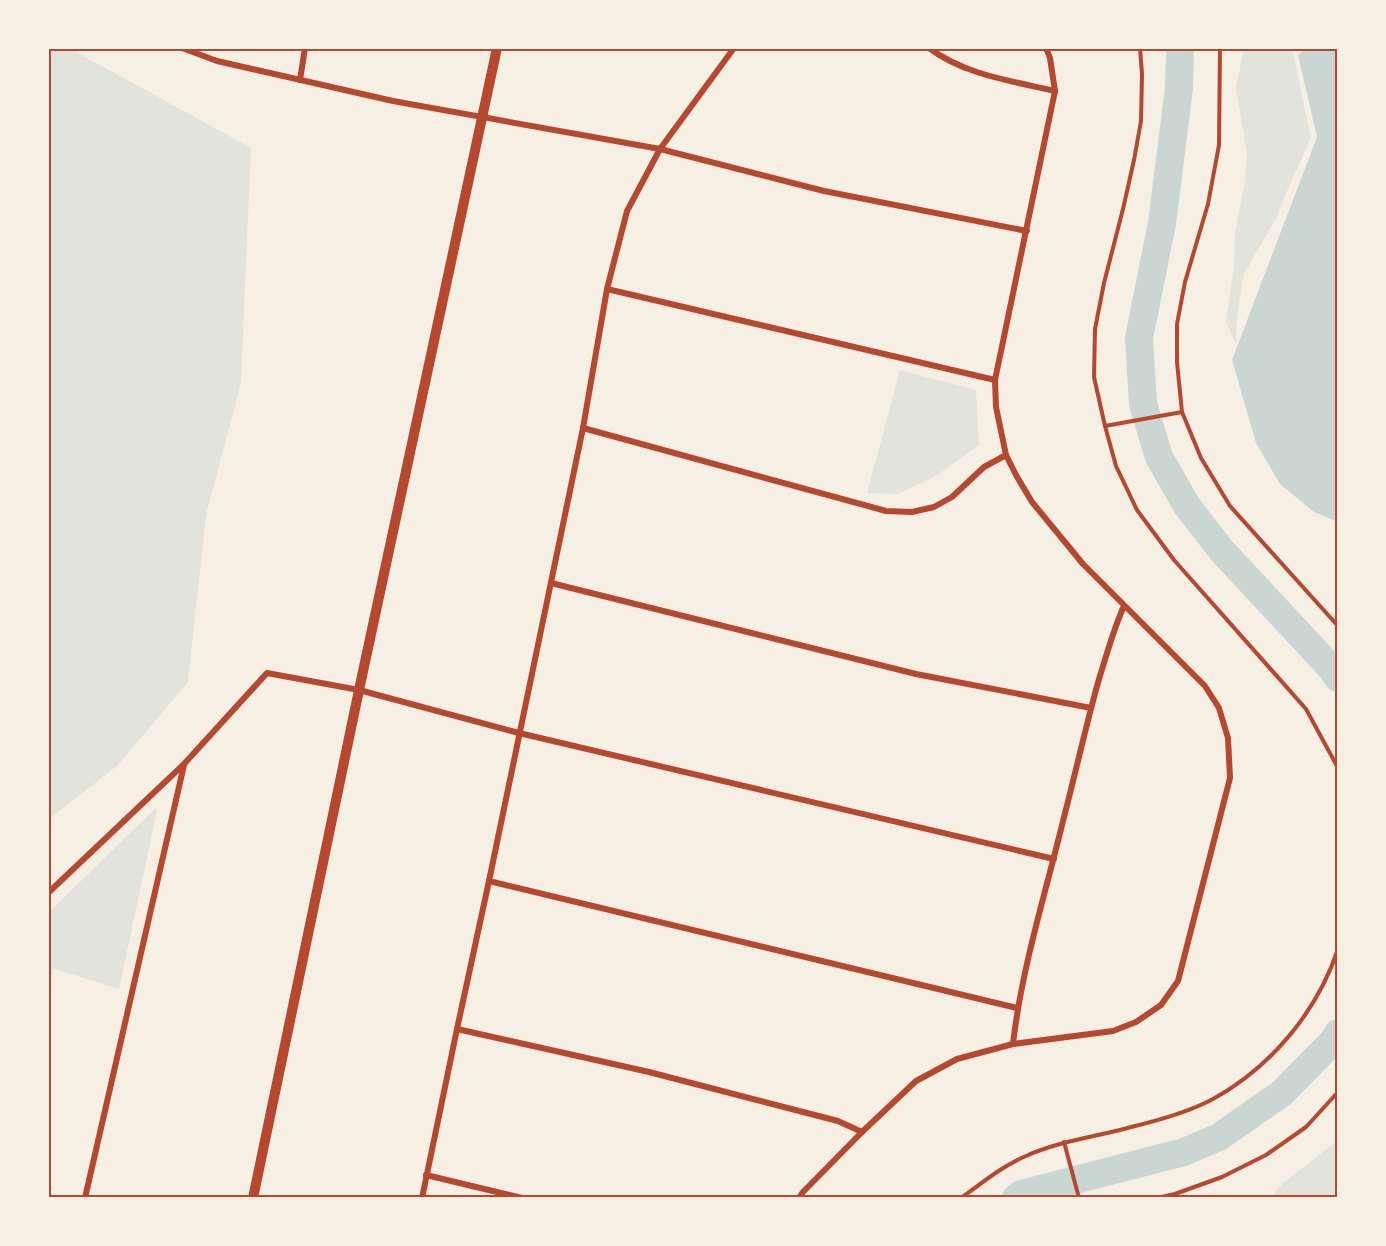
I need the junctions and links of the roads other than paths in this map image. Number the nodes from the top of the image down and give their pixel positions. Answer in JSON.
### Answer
{"nodes":[{"id":1,"x":182,"y":48,"type":"edge"},
{"id":2,"x":305,"y":48,"type":"edge"},
{"id":3,"x":496,"y":48,"type":"edge"},
{"id":4,"x":734,"y":48,"type":"edge"},
{"id":5,"x":929,"y":48,"type":"edge"},
{"id":6,"x":1046,"y":48,"type":"edge"},
{"id":7,"x":300,"y":80,"type":"junction"},
{"id":8,"x":1055,"y":91,"type":"junction"},
{"id":9,"x":482,"y":118,"type":"junction"},
{"id":10,"x":660,"y":149,"type":"junction"},
{"id":11,"x":1027,"y":231,"type":"junction"},
{"id":12,"x":607,"y":290,"type":"junction"},
{"id":13,"x":995,"y":380,"type":"junction"},
{"id":14,"x":583,"y":428,"type":"junction"},
{"id":15,"x":1006,"y":455,"type":"junction"},
{"id":16,"x":551,"y":583,"type":"junction"},
{"id":17,"x":1124,"y":606,"type":"junction"},
{"id":18,"x":359,"y":690,"type":"junction"},
{"id":19,"x":1091,"y":708,"type":"junction"},
{"id":20,"x":519,"y":733,"type":"junction"},
{"id":21,"x":184,"y":764,"type":"junction"},
{"id":22,"x":1054,"y":859,"type":"junction"},
{"id":23,"x":489,"y":880,"type":"junction"},
{"id":24,"x":48,"y":893,"type":"edge"},
{"id":25,"x":1017,"y":1008,"type":"junction"},
{"id":26,"x":457,"y":1029,"type":"junction"},
{"id":27,"x":1013,"y":1044,"type":"junction"},
{"id":28,"x":862,"y":1132,"type":"junction"},
{"id":29,"x":426,"y":1175,"type":"junction"},
{"id":30,"x":85,"y":1198,"type":"edge"},
{"id":31,"x":253,"y":1198,"type":"edge"},
{"id":32,"x":422,"y":1198,"type":"edge"},
{"id":33,"x":522,"y":1198,"type":"edge"},
{"id":34,"x":799,"y":1198,"type":"edge"}],
"edges":[{"from":1,"to":7,"type":"street"},
{"from":2,"to":7,"type":"street"},
{"from":3,"to":9,"type":"street"},
{"from":4,"to":10,"type":"street"},
{"from":5,"to":8,"type":"street"},
{"from":6,"to":8,"type":"street"},
{"from":7,"to":9,"type":"street"},
{"from":8,"to":11,"type":"street"},
{"from":9,"to":10,"type":"street"},
{"from":9,"to":18,"type":"street"},
{"from":10,"to":11,"type":"street"},
{"from":10,"to":12,"type":"street"},
{"from":11,"to":13,"type":"street"},
{"from":12,"to":13,"type":"street"},
{"from":12,"to":14,"type":"street"},
{"from":13,"to":15,"type":"street"},
{"from":14,"to":15,"type":"street"},
{"from":14,"to":16,"type":"street"},
{"from":15,"to":17,"type":"street"},
{"from":16,"to":19,"type":"street"},
{"from":16,"to":20,"type":"street"},
{"from":17,"to":19,"type":"street"},
{"from":17,"to":27,"type":"street"},
{"from":18,"to":20,"type":"street"},
{"from":18,"to":21,"type":"street"},
{"from":18,"to":31,"type":"street"},
{"from":19,"to":22,"type":"street"},
{"from":20,"to":22,"type":"street"},
{"from":20,"to":23,"type":"street"},
{"from":21,"to":24,"type":"street"},
{"from":21,"to":30,"type":"street"},
{"from":22,"to":25,"type":"street"},
{"from":23,"to":25,"type":"street"},
{"from":23,"to":26,"type":"street"},
{"from":25,"to":27,"type":"street"},
{"from":26,"to":28,"type":"street"},
{"from":26,"to":29,"type":"street"},
{"from":27,"to":28,"type":"street"},
{"from":28,"to":34,"type":"street"},
{"from":29,"to":32,"type":"street"},
{"from":29,"to":33,"type":"street"}]}
